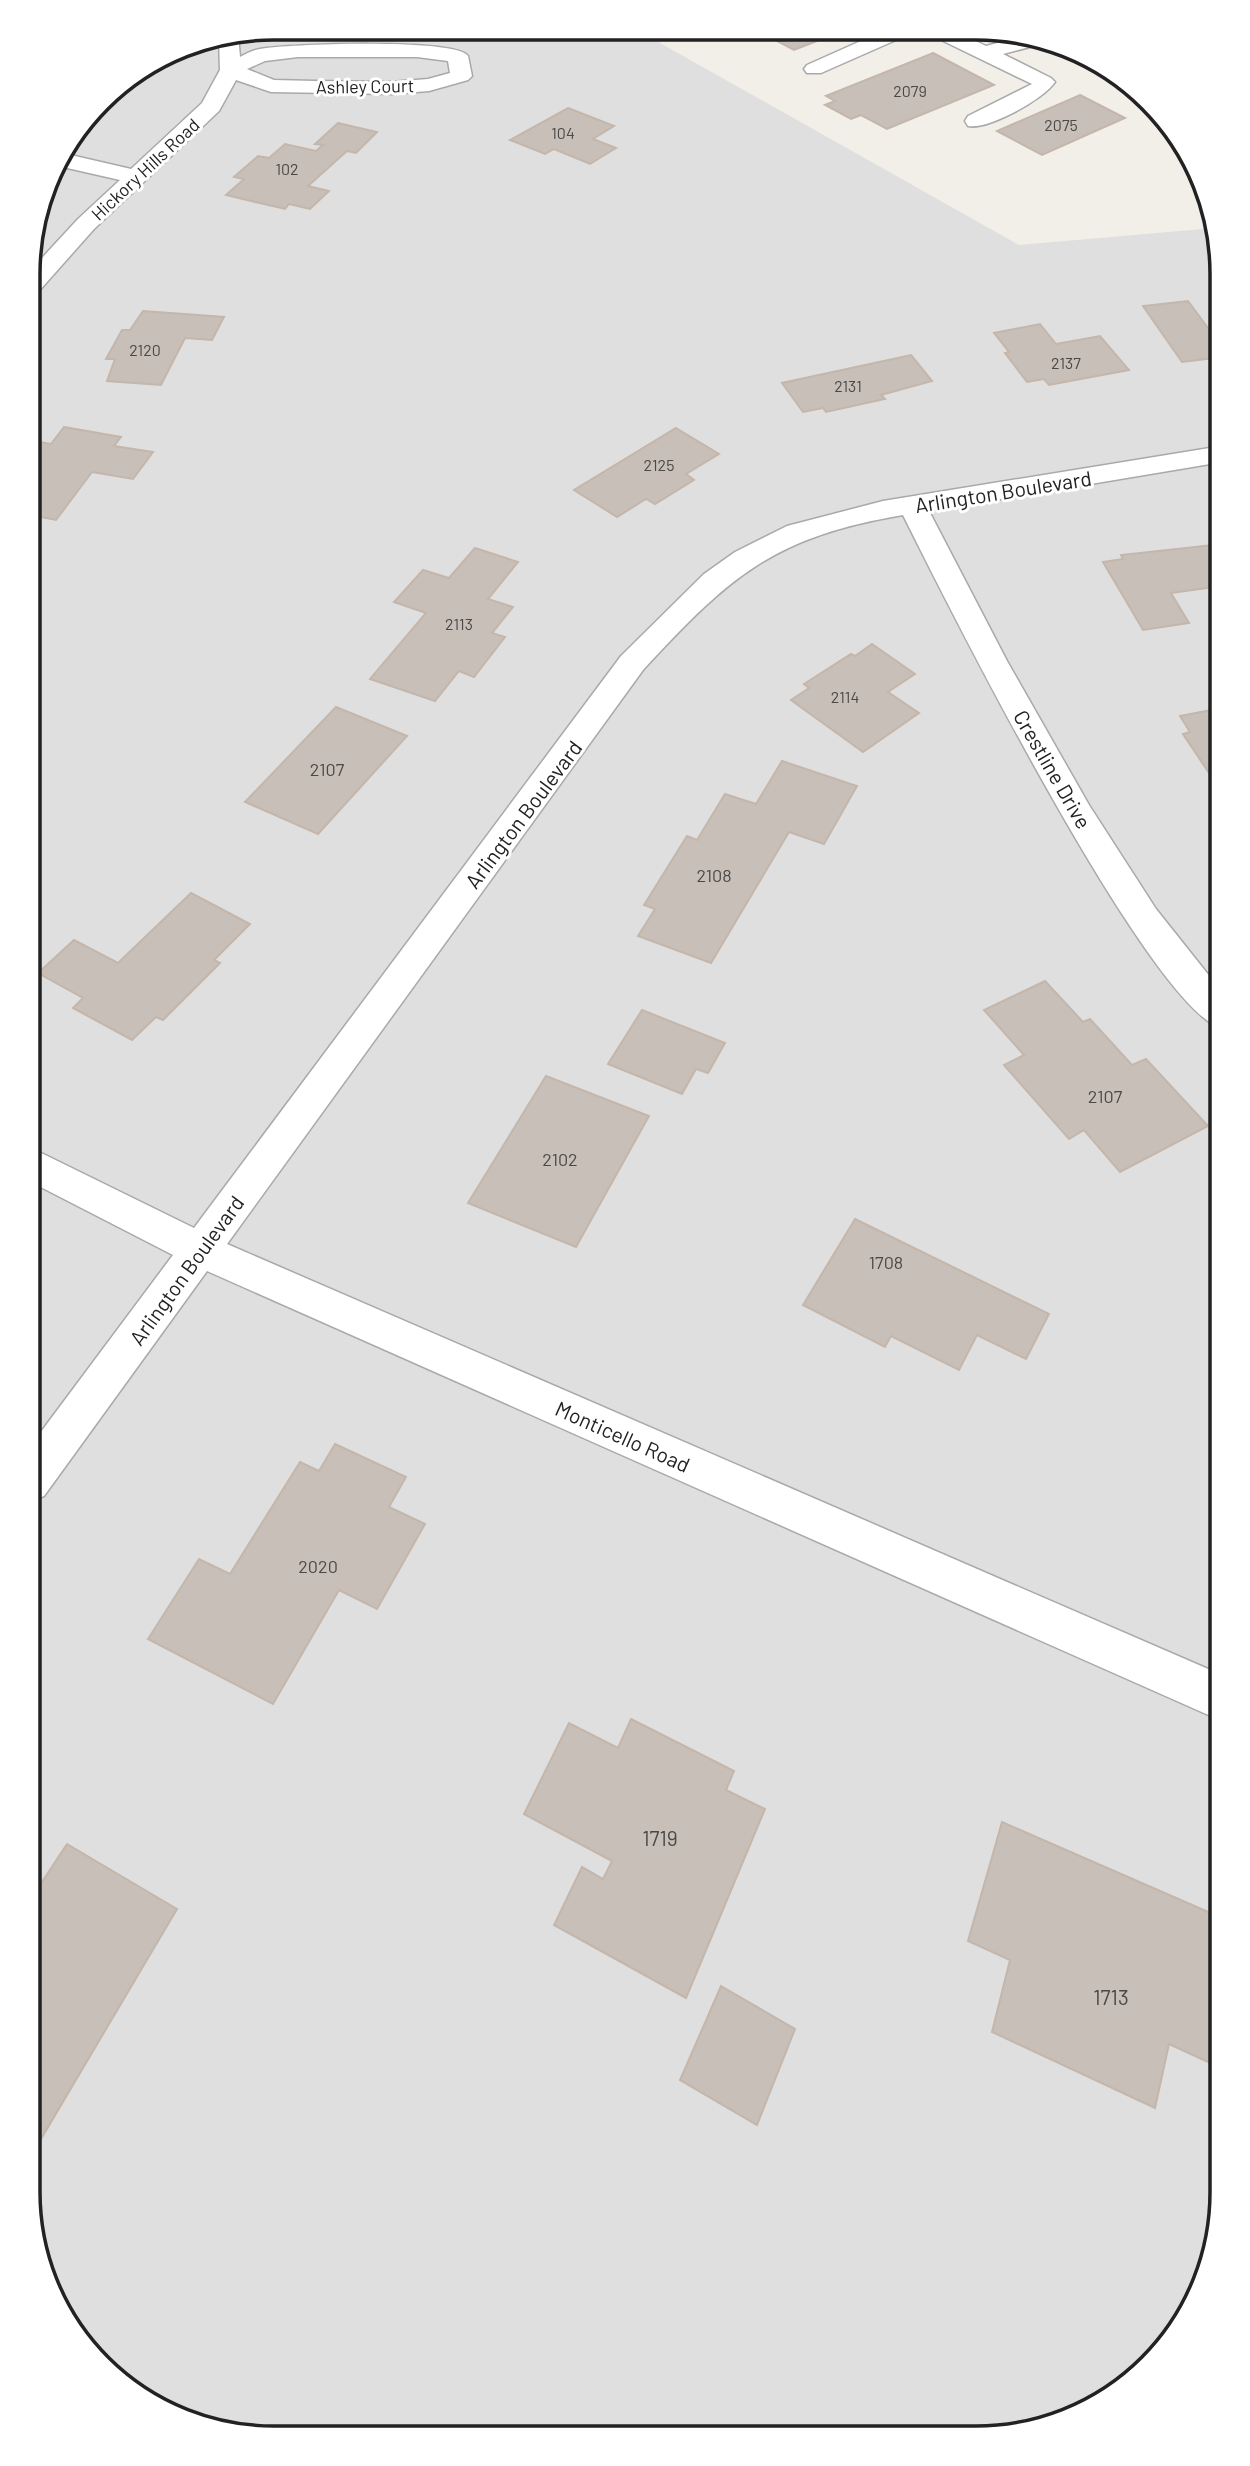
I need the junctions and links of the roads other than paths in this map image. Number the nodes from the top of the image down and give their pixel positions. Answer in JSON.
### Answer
{"nodes":[{"id":1,"x":880,"y":40,"type":"edge"},
{"id":2,"x":957,"y":40,"type":"edge"},
{"id":3,"x":229,"y":45,"type":"edge"},
{"id":4,"x":1019,"y":45,"type":"edge"},
{"id":5,"x":984,"y":53,"type":"junction"},
{"id":6,"x":814,"y":69,"type":"dead end"},
{"id":7,"x":230,"y":70,"type":"junction"},
{"id":8,"x":976,"y":121,"type":"dead end"},
{"id":9,"x":70,"y":162,"type":"edge"},
{"id":10,"x":137,"y":177,"type":"junction"},
{"id":11,"x":40,"y":275,"type":"edge"},
{"id":12,"x":1210,"y":456,"type":"edge"},
{"id":13,"x":912,"y":505,"type":"junction"},
{"id":14,"x":1210,"y":1001,"type":"edge"},
{"id":15,"x":40,"y":1169,"type":"edge"},
{"id":16,"x":200,"y":1250,"type":"junction"},
{"id":17,"x":40,"y":1467,"type":"edge"},
{"id":18,"x":1209,"y":1694,"type":"edge"}],
"edges":[{"from":1,"to":6,"type":"street"},
{"from":2,"to":5,"type":"street"},
{"from":3,"to":7,"type":"street","name":"Hickory Hills Road"},
{"from":4,"to":5,"type":"street"},
{"from":5,"to":8,"type":"street"},
{"from":7,"to":7,"type":"street","name":"Ashley Court"},
{"from":7,"to":10,"type":"street","name":"Hickory Hills Road"},
{"from":9,"to":10,"type":"street"},
{"from":10,"to":11,"type":"street","name":"Hickory Hills Road"},
{"from":12,"to":13,"type":"street","name":"Arlington Boulevard"},
{"from":13,"to":14,"type":"street","name":"Crestline Drive"},
{"from":13,"to":16,"type":"street","name":"Arlington Boulevard"},
{"from":15,"to":16,"type":"street","name":"Monticello Road"},
{"from":16,"to":17,"type":"street","name":"Arlington Boulevard"},
{"from":16,"to":18,"type":"street","name":"Monticello Road"}]}
